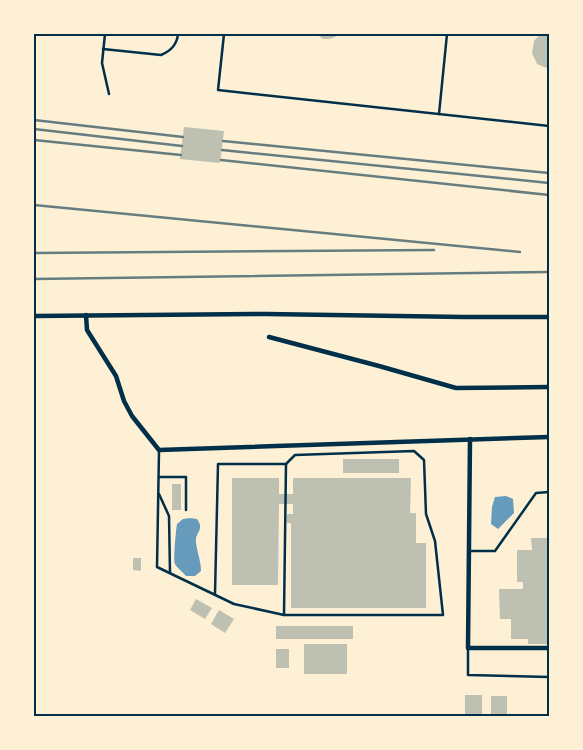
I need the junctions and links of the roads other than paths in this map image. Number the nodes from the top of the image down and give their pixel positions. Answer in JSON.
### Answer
{"nodes":[{"id":1,"x":105,"y":34,"type":"edge"},
{"id":2,"x":178,"y":34,"type":"edge"},
{"id":3,"x":224,"y":34,"type":"edge"},
{"id":4,"x":447,"y":34,"type":"edge"},
{"id":5,"x":103,"y":49,"type":"junction"},
{"id":6,"x":109,"y":94,"type":"dead end"},
{"id":7,"x":439,"y":114,"type":"junction"},
{"id":8,"x":549,"y":126,"type":"edge"},
{"id":9,"x":86,"y":315,"type":"junction"},
{"id":10,"x":34,"y":316,"type":"edge"},
{"id":11,"x":549,"y":317,"type":"edge"},
{"id":12,"x":269,"y":337,"type":"dead end"},
{"id":13,"x":549,"y":386,"type":"edge"},
{"id":14,"x":549,"y":438,"type":"edge"},
{"id":15,"x":470,"y":439,"type":"junction"},
{"id":16,"x":160,"y":450,"type":"junction"},
{"id":17,"x":286,"y":464,"type":"junction"},
{"id":18,"x":159,"y":477,"type":"junction"},
{"id":19,"x":549,"y":492,"type":"edge"},
{"id":20,"x":159,"y":493,"type":"junction"},
{"id":21,"x":186,"y":510,"type":"dead end"},
{"id":22,"x":469,"y":551,"type":"junction"},
{"id":23,"x":170,"y":573,"type":"junction"},
{"id":24,"x":215,"y":594,"type":"junction"},
{"id":25,"x":284,"y":615,"type":"junction"},
{"id":26,"x":468,"y":648,"type":"junction"},
{"id":27,"x":549,"y":648,"type":"edge"},
{"id":28,"x":549,"y":677,"type":"edge"}],
"edges":[{"from":1,"to":5,"type":"lane"},
{"from":2,"to":5,"type":"lane"},
{"from":3,"to":7,"type":"lane"},
{"from":4,"to":7,"type":"lane"},
{"from":5,"to":6,"type":"lane"},
{"from":7,"to":8,"type":"lane"},
{"from":9,"to":10,"type":"street"},
{"from":9,"to":11,"type":"street"},
{"from":9,"to":16,"type":"street"},
{"from":12,"to":13,"type":"street"},
{"from":14,"to":15,"type":"street"},
{"from":15,"to":16,"type":"street"},
{"from":15,"to":22,"type":"street"},
{"from":16,"to":18,"type":"lane"},
{"from":17,"to":24,"type":"lane"},
{"from":17,"to":25,"type":"lane"},
{"from":17,"to":25,"type":"lane"},
{"from":18,"to":20,"type":"lane"},
{"from":18,"to":21,"type":"lane"},
{"from":19,"to":22,"type":"lane"},
{"from":20,"to":23,"type":"lane"},
{"from":20,"to":23,"type":"lane"},
{"from":22,"to":26,"type":"street"},
{"from":23,"to":24,"type":"lane"},
{"from":24,"to":25,"type":"lane"},
{"from":26,"to":27,"type":"street"},
{"from":26,"to":28,"type":"lane"}]}
